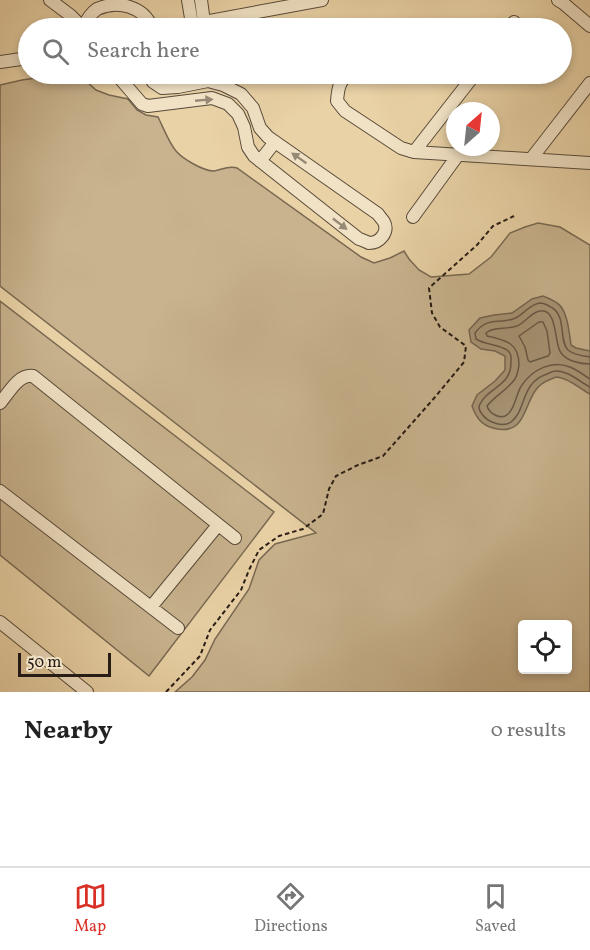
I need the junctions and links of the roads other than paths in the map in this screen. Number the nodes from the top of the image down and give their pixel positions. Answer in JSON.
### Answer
{"nodes":[{"id":1,"x":50,"y":0,"type":"edge"},
{"id":2,"x":188,"y":0,"type":"edge"},
{"id":3,"x":201,"y":0,"type":"edge"},
{"id":4,"x":322,"y":0,"type":"edge"},
{"id":5,"x":558,"y":0,"type":"edge"},
{"id":6,"x":103,"y":2,"type":"edge"},
{"id":7,"x":73,"y":18,"type":"edge"},
{"id":8,"x":88,"y":18,"type":"edge"},
{"id":9,"x":147,"y":18,"type":"edge"},
{"id":10,"x":196,"y":18,"type":"edge"},
{"id":11,"x":199,"y":18,"type":"edge"},
{"id":12,"x":225,"y":18,"type":"edge"},
{"id":13,"x":590,"y":26,"type":"edge"},
{"id":14,"x":18,"y":59,"type":"edge"},
{"id":15,"x":0,"y":62,"type":"edge"},
{"id":16,"x":590,"y":83,"type":"edge"},
{"id":17,"x":126,"y":84,"type":"edge"},
{"id":18,"x":156,"y":84,"type":"edge"},
{"id":19,"x":193,"y":84,"type":"edge"},
{"id":20,"x":219,"y":84,"type":"edge"},
{"id":21,"x":340,"y":84,"type":"edge"},
{"id":22,"x":467,"y":84,"type":"edge"},
{"id":23,"x":178,"y":87,"type":"junction"},
{"id":24,"x":183,"y":102,"type":"junction"},
{"id":25,"x":275,"y":142,"type":"junction"},
{"id":26,"x":414,"y":152,"type":"junction"},
{"id":27,"x":446,"y":154,"type":"edge"},
{"id":28,"x":457,"y":156,"type":"edge"},
{"id":29,"x":476,"y":156,"type":"edge"},
{"id":30,"x":531,"y":159,"type":"junction"},
{"id":31,"x":260,"y":161,"type":"junction"},
{"id":32,"x":590,"y":163,"type":"edge"},
{"id":33,"x":413,"y":217,"type":"dead end"},
{"id":34,"x":0,"y":403,"type":"edge"},
{"id":35,"x":0,"y":490,"type":"edge"},
{"id":36,"x":218,"y":525,"type":"junction"},
{"id":37,"x":235,"y":538,"type":"dead end"},
{"id":38,"x":151,"y":607,"type":"junction"},
{"id":39,"x":0,"y":622,"type":"edge"},
{"id":40,"x":178,"y":628,"type":"dead end"},
{"id":41,"x":87,"y":692,"type":"edge"}],
"edges":[{"from":1,"to":7,"type":"street"},
{"from":2,"to":10,"type":"street"},
{"from":3,"to":11,"type":"street"},
{"from":4,"to":12,"type":"street"},
{"from":5,"to":13,"type":"street"},
{"from":6,"to":8,"type":"street"},
{"from":6,"to":9,"type":"street"},
{"from":14,"to":15,"type":"street"},
{"from":16,"to":30,"type":"street"},
{"from":17,"to":24,"type":"street"},
{"from":18,"to":23,"type":"street"},
{"from":19,"to":23,"type":"street"},
{"from":20,"to":25,"type":"street"},
{"from":21,"to":26,"type":"street"},
{"from":22,"to":26,"type":"street"},
{"from":23,"to":24,"type":"street"},
{"from":24,"to":31,"type":"street","one_way":true},
{"from":25,"to":31,"type":"street"},
{"from":31,"to":25,"type":"street","one_way":true},
{"from":26,"to":27,"type":"street"},
{"from":28,"to":33,"type":"street"},
{"from":29,"to":30,"type":"street"},
{"from":30,"to":32,"type":"street"},
{"from":34,"to":36,"type":"street"},
{"from":35,"to":38,"type":"street"},
{"from":36,"to":37,"type":"street"},
{"from":36,"to":38,"type":"street"},
{"from":38,"to":40,"type":"street"},
{"from":39,"to":41,"type":"street"}]}
